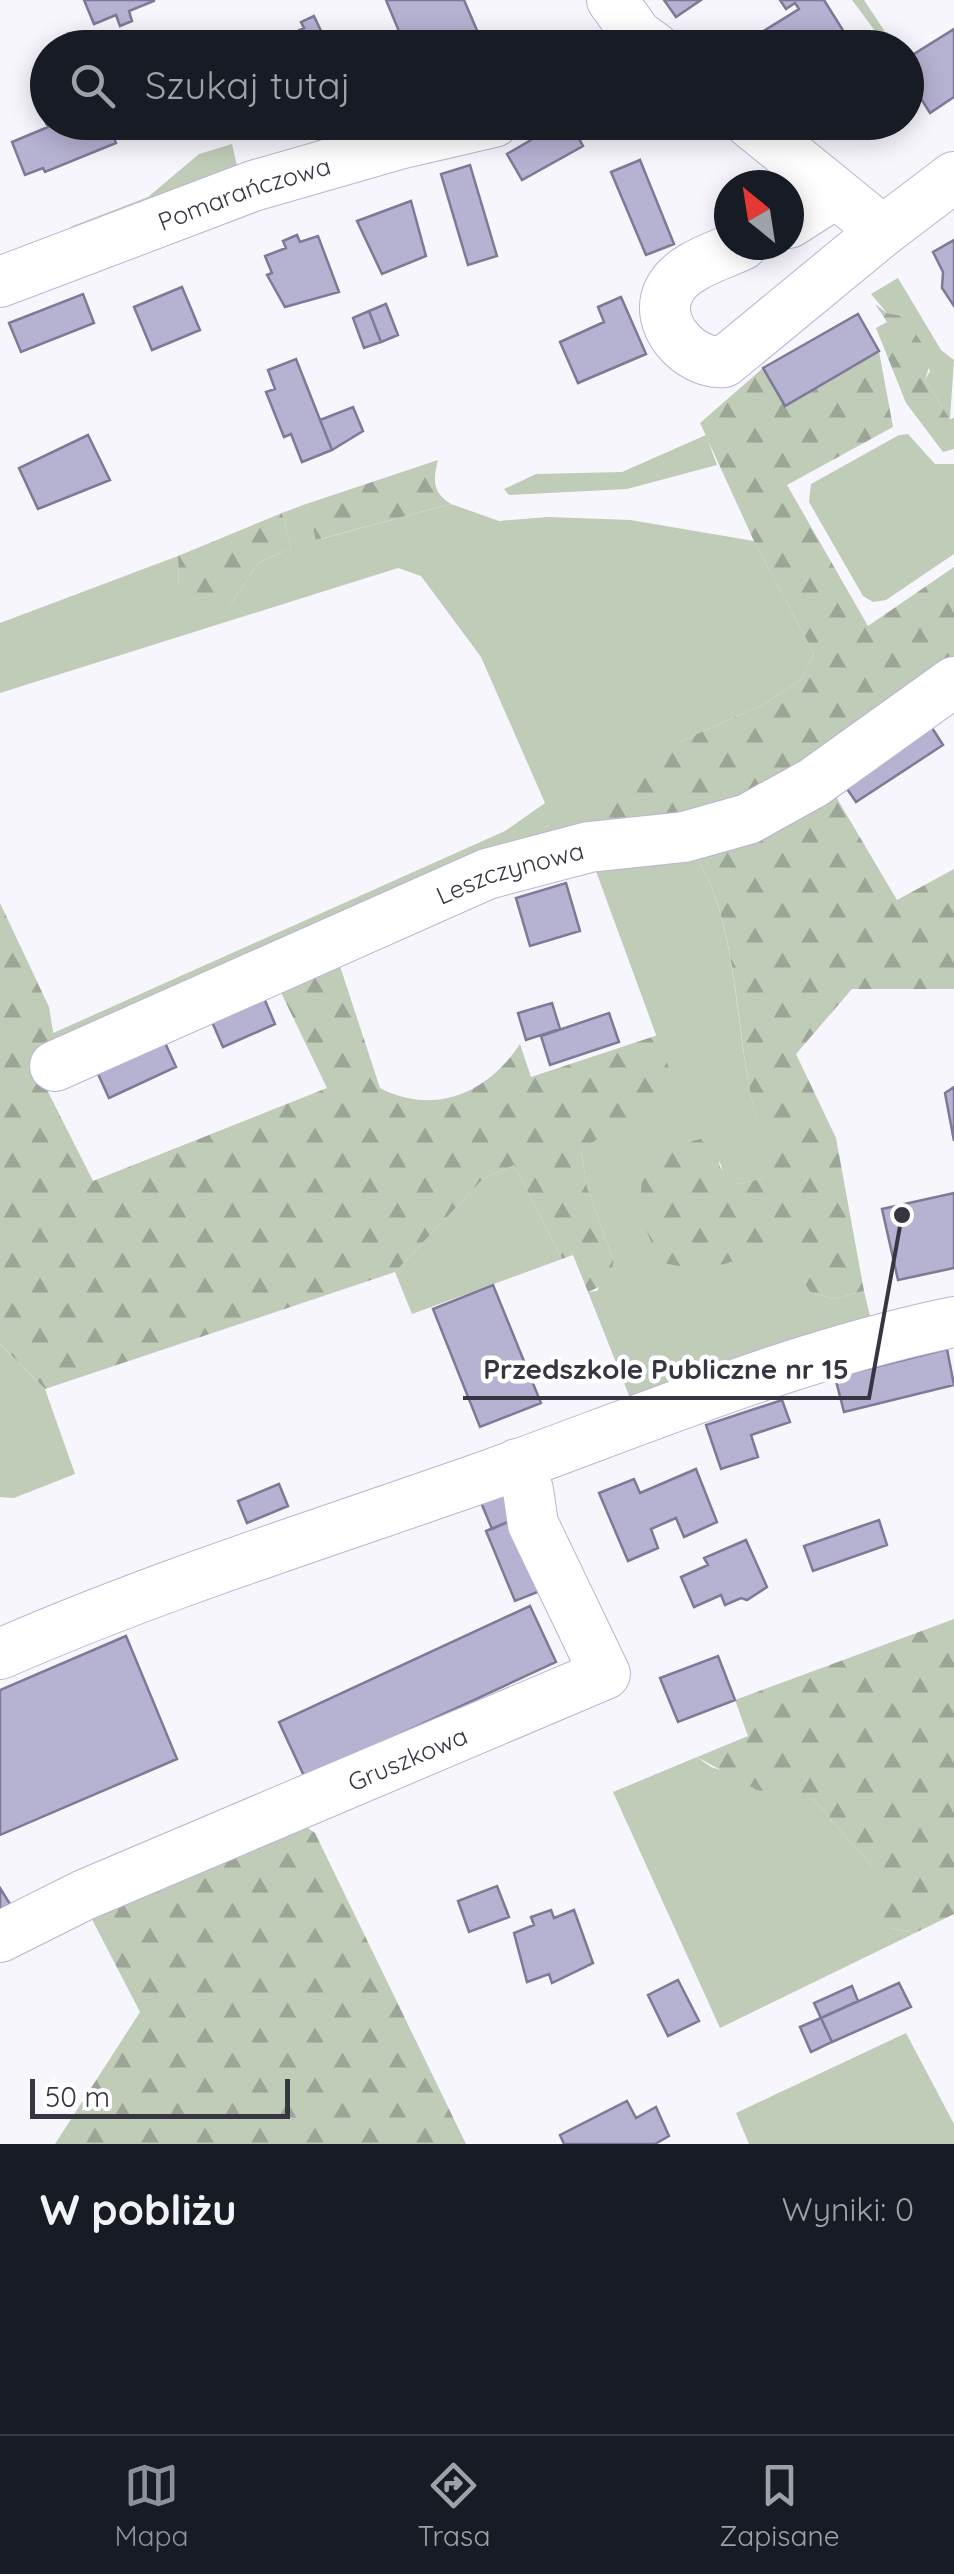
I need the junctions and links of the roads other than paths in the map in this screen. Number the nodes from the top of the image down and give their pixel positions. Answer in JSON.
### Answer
{"nodes":[{"id":1,"x":612,"y":0,"type":"edge"},
{"id":2,"x":634,"y":30,"type":"edge"},
{"id":3,"x":416,"y":140,"type":"edge"},
{"id":4,"x":771,"y":140,"type":"edge"},
{"id":5,"x":954,"y":178,"type":"edge"},
{"id":6,"x":836,"y":193,"type":"junction"},
{"id":7,"x":804,"y":214,"type":"edge"},
{"id":8,"x":883,"y":232,"type":"junction"},
{"id":9,"x":714,"y":258,"type":"edge"},
{"id":10,"x":0,"y":282,"type":"edge"},
{"id":11,"x":954,"y":682,"type":"edge"},
{"id":12,"x":56,"y":1066,"type":"dead end"},
{"id":13,"x":954,"y":1322,"type":"edge"},
{"id":14,"x":507,"y":1468,"type":"junction"},
{"id":15,"x":0,"y":1654,"type":"edge"},
{"id":16,"x":0,"y":1937,"type":"edge"}],
"edges":[{"from":1,"to":2,"type":"street"},
{"from":3,"to":10,"type":"street","name":"Pomarańczowa"},
{"from":4,"to":6,"type":"street"},
{"from":5,"to":8,"type":"street"},
{"from":6,"to":7,"type":"street"},
{"from":6,"to":8,"type":"street"},
{"from":8,"to":9,"type":"street"},
{"from":11,"to":12,"type":"street","name":"Leszczynowa"},
{"from":13,"to":14,"type":"street"},
{"from":14,"to":15,"type":"street"},
{"from":14,"to":16,"type":"street","name":"Gruszkowa"}]}
